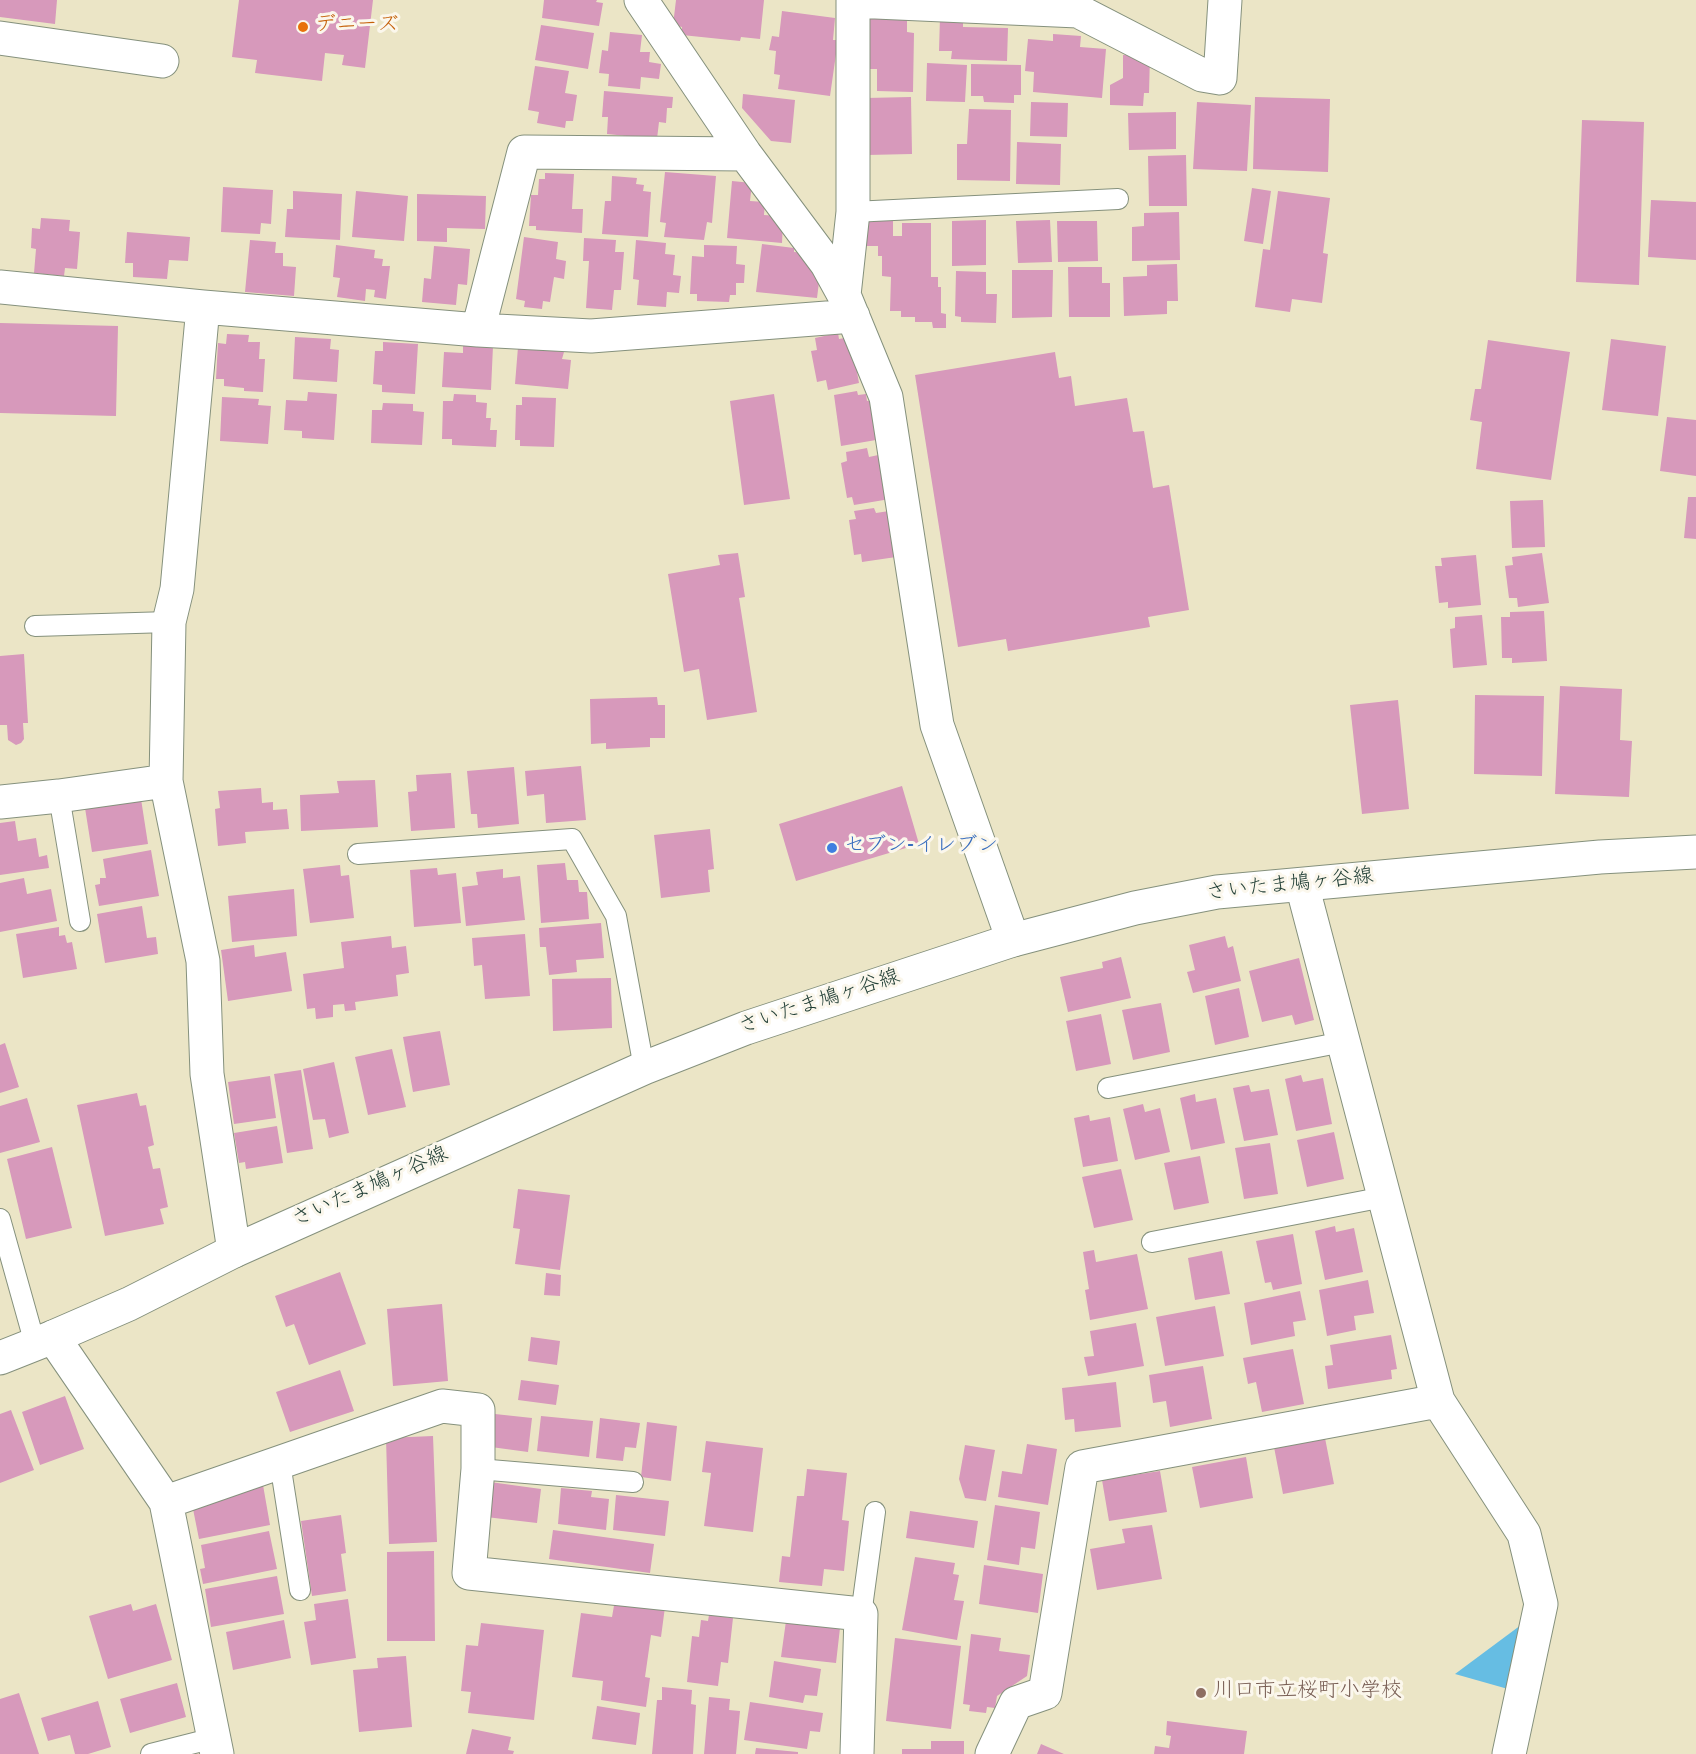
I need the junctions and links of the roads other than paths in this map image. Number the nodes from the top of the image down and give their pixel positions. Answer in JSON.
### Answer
{"nodes":[{"id":1,"x":641,"y":0,"type":"edge"},
{"id":2,"x":1225,"y":0,"type":"edge"},
{"id":3,"x":0,"y":38,"type":"edge"},
{"id":4,"x":162,"y":61,"type":"dead end"},
{"id":5,"x":745,"y":154,"type":"junction"},
{"id":6,"x":1118,"y":199,"type":"dead end"},
{"id":7,"x":853,"y":212,"type":"junction"},
{"id":8,"x":0,"y":287,"type":"edge"},
{"id":9,"x":848,"y":305,"type":"junction"},
{"id":10,"x":203,"y":308,"type":"junction"},
{"id":11,"x":478,"y":330,"type":"junction"},
{"id":12,"x":168,"y":622,"type":"junction"},
{"id":13,"x":35,"y":626,"type":"dead end"},
{"id":14,"x":166,"y":782,"type":"junction"},
{"id":15,"x":59,"y":796,"type":"junction"},
{"id":16,"x":0,"y":802,"type":"edge"},
{"id":17,"x":1696,"y":852,"type":"edge"},
{"id":18,"x":358,"y":854,"type":"dead end"},
{"id":19,"x":1302,"y":885,"type":"junction"},
{"id":20,"x":81,"y":921,"type":"dead end"},
{"id":21,"x":1013,"y":940,"type":"junction"},
{"id":22,"x":1343,"y":1042,"type":"junction"},
{"id":23,"x":644,"y":1068,"type":"junction"},
{"id":24,"x":1108,"y":1088,"type":"dead end"},
{"id":25,"x":1384,"y":1197,"type":"junction"},
{"id":26,"x":0,"y":1219,"type":"edge"},
{"id":27,"x":1152,"y":1242,"type":"dead end"},
{"id":28,"x":234,"y":1251,"type":"junction"},
{"id":29,"x":44,"y":1341,"type":"junction"},
{"id":30,"x":0,"y":1358,"type":"edge"},
{"id":31,"x":1438,"y":1401,"type":"junction"},
{"id":32,"x":280,"y":1463,"type":"junction"},
{"id":33,"x":478,"y":1469,"type":"junction"},
{"id":34,"x":633,"y":1482,"type":"dead end"},
{"id":35,"x":166,"y":1502,"type":"junction"},
{"id":36,"x":875,"y":1512,"type":"dead end"},
{"id":37,"x":300,"y":1590,"type":"dead end"},
{"id":38,"x":861,"y":1615,"type":"junction"},
{"id":39,"x":216,"y":1746,"type":"edge"},
{"id":40,"x":151,"y":1754,"type":"edge"},
{"id":41,"x":857,"y":1754,"type":"edge"},
{"id":42,"x":992,"y":1754,"type":"edge"},
{"id":43,"x":1509,"y":1754,"type":"edge"}],
"edges":[{"from":1,"to":5,"type":"street"},
{"from":2,"to":7,"type":"street"},
{"from":3,"to":4,"type":"street"},
{"from":5,"to":9,"type":"street"},
{"from":5,"to":11,"type":"street"},
{"from":6,"to":7,"type":"lane"},
{"from":7,"to":9,"type":"street"},
{"from":8,"to":10,"type":"street"},
{"from":9,"to":11,"type":"street"},
{"from":9,"to":21,"type":"street"},
{"from":10,"to":11,"type":"street"},
{"from":10,"to":12,"type":"street"},
{"from":12,"to":13,"type":"lane"},
{"from":12,"to":14,"type":"street"},
{"from":14,"to":15,"type":"street"},
{"from":14,"to":28,"type":"street"},
{"from":15,"to":16,"type":"street"},
{"from":15,"to":20,"type":"lane"},
{"from":17,"to":19,"type":"street","name":"さいたま鳩ヶ谷線"},
{"from":18,"to":23,"type":"lane"},
{"from":19,"to":21,"type":"street","name":"さいたま鳩ヶ谷線"},
{"from":19,"to":22,"type":"street"},
{"from":21,"to":23,"type":"street","name":"さいたま鳩ヶ谷線"},
{"from":22,"to":24,"type":"lane"},
{"from":22,"to":25,"type":"street"},
{"from":23,"to":28,"type":"street","name":"さいたま鳩ヶ谷線"},
{"from":25,"to":27,"type":"lane"},
{"from":25,"to":31,"type":"street"},
{"from":26,"to":29,"type":"lane"},
{"from":28,"to":29,"type":"street","name":"さいたま鳩ヶ谷線"},
{"from":29,"to":30,"type":"street","name":"さいたま鳩ヶ谷線"},
{"from":29,"to":35,"type":"street"},
{"from":31,"to":42,"type":"street"},
{"from":31,"to":43,"type":"street"},
{"from":32,"to":33,"type":"street"},
{"from":32,"to":35,"type":"street"},
{"from":32,"to":37,"type":"lane"},
{"from":33,"to":34,"type":"lane"},
{"from":33,"to":38,"type":"street"},
{"from":35,"to":39,"type":"street"},
{"from":36,"to":38,"type":"lane"},
{"from":38,"to":41,"type":"street"},
{"from":39,"to":40,"type":"lane"}]}
